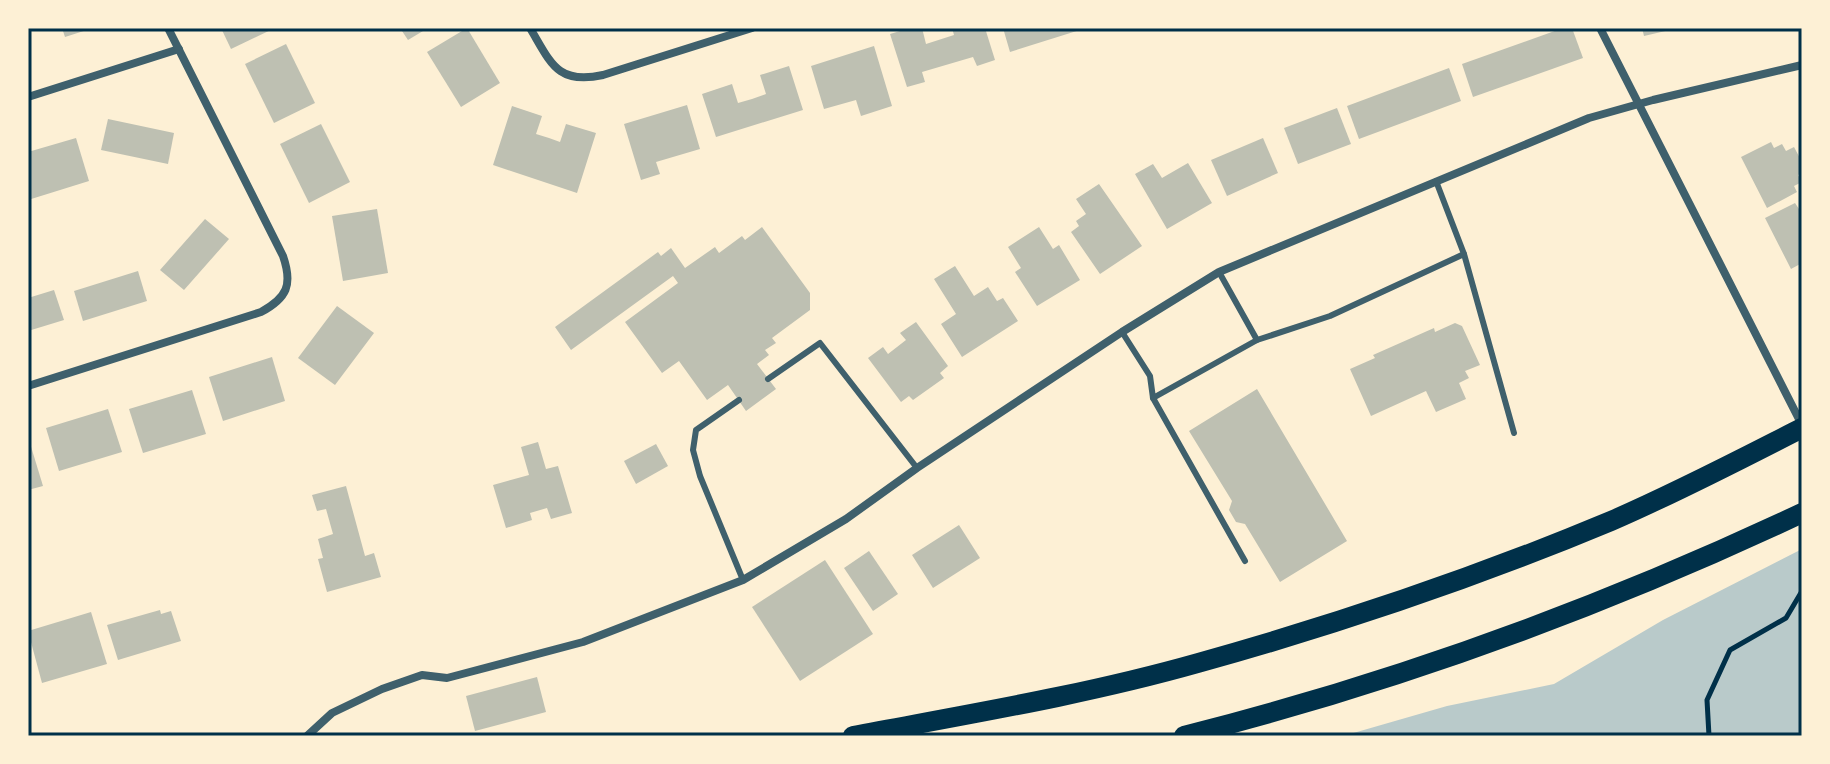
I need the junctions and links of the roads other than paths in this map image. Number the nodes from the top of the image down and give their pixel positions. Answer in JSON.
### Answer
{"nodes":[{"id":1,"x":168,"y":28,"type":"edge"},
{"id":2,"x":530,"y":28,"type":"edge"},
{"id":3,"x":752,"y":28,"type":"edge"},
{"id":4,"x":1600,"y":28,"type":"edge"},
{"id":5,"x":179,"y":49,"type":"junction"},
{"id":6,"x":1802,"y":65,"type":"edge"},
{"id":7,"x":28,"y":97,"type":"edge"},
{"id":8,"x":1637,"y":104,"type":"junction"},
{"id":9,"x":1436,"y":181,"type":"junction"},
{"id":10,"x":1464,"y":254,"type":"junction"},
{"id":11,"x":1219,"y":272,"type":"junction"},
{"id":12,"x":1122,"y":332,"type":"junction"},
{"id":13,"x":1257,"y":340,"type":"junction"},
{"id":14,"x":768,"y":379,"type":"dead end"},
{"id":15,"x":28,"y":386,"type":"edge"},
{"id":16,"x":1153,"y":398,"type":"junction"},
{"id":17,"x":739,"y":400,"type":"dead end"},
{"id":18,"x":1802,"y":427,"type":"edge"},
{"id":19,"x":1514,"y":433,"type":"dead end"},
{"id":20,"x":917,"y":468,"type":"junction"},
{"id":21,"x":1802,"y":513,"type":"edge"},
{"id":22,"x":1245,"y":561,"type":"dead end"},
{"id":23,"x":743,"y":580,"type":"junction"},
{"id":24,"x":307,"y":736,"type":"edge"},
{"id":25,"x":853,"y":736,"type":"edge"},
{"id":26,"x":1184,"y":736,"type":"edge"}],
"edges":[{"from":1,"to":5,"type":"street"},
{"from":2,"to":3,"type":"street"},
{"from":4,"to":8,"type":"street"},
{"from":5,"to":7,"type":"street"},
{"from":5,"to":15,"type":"street"},
{"from":6,"to":8,"type":"street"},
{"from":8,"to":9,"type":"street"},
{"from":8,"to":18,"type":"street"},
{"from":9,"to":10,"type":"lane"},
{"from":9,"to":11,"type":"street"},
{"from":10,"to":13,"type":"lane"},
{"from":10,"to":19,"type":"lane"},
{"from":11,"to":12,"type":"street"},
{"from":11,"to":13,"type":"lane"},
{"from":12,"to":16,"type":"lane"},
{"from":12,"to":20,"type":"street"},
{"from":13,"to":16,"type":"lane"},
{"from":14,"to":20,"type":"lane"},
{"from":16,"to":22,"type":"lane"},
{"from":17,"to":23,"type":"lane"},
{"from":18,"to":25,"type":"main road"},
{"from":20,"to":23,"type":"street"},
{"from":21,"to":26,"type":"main road"},
{"from":23,"to":24,"type":"street"}]}
